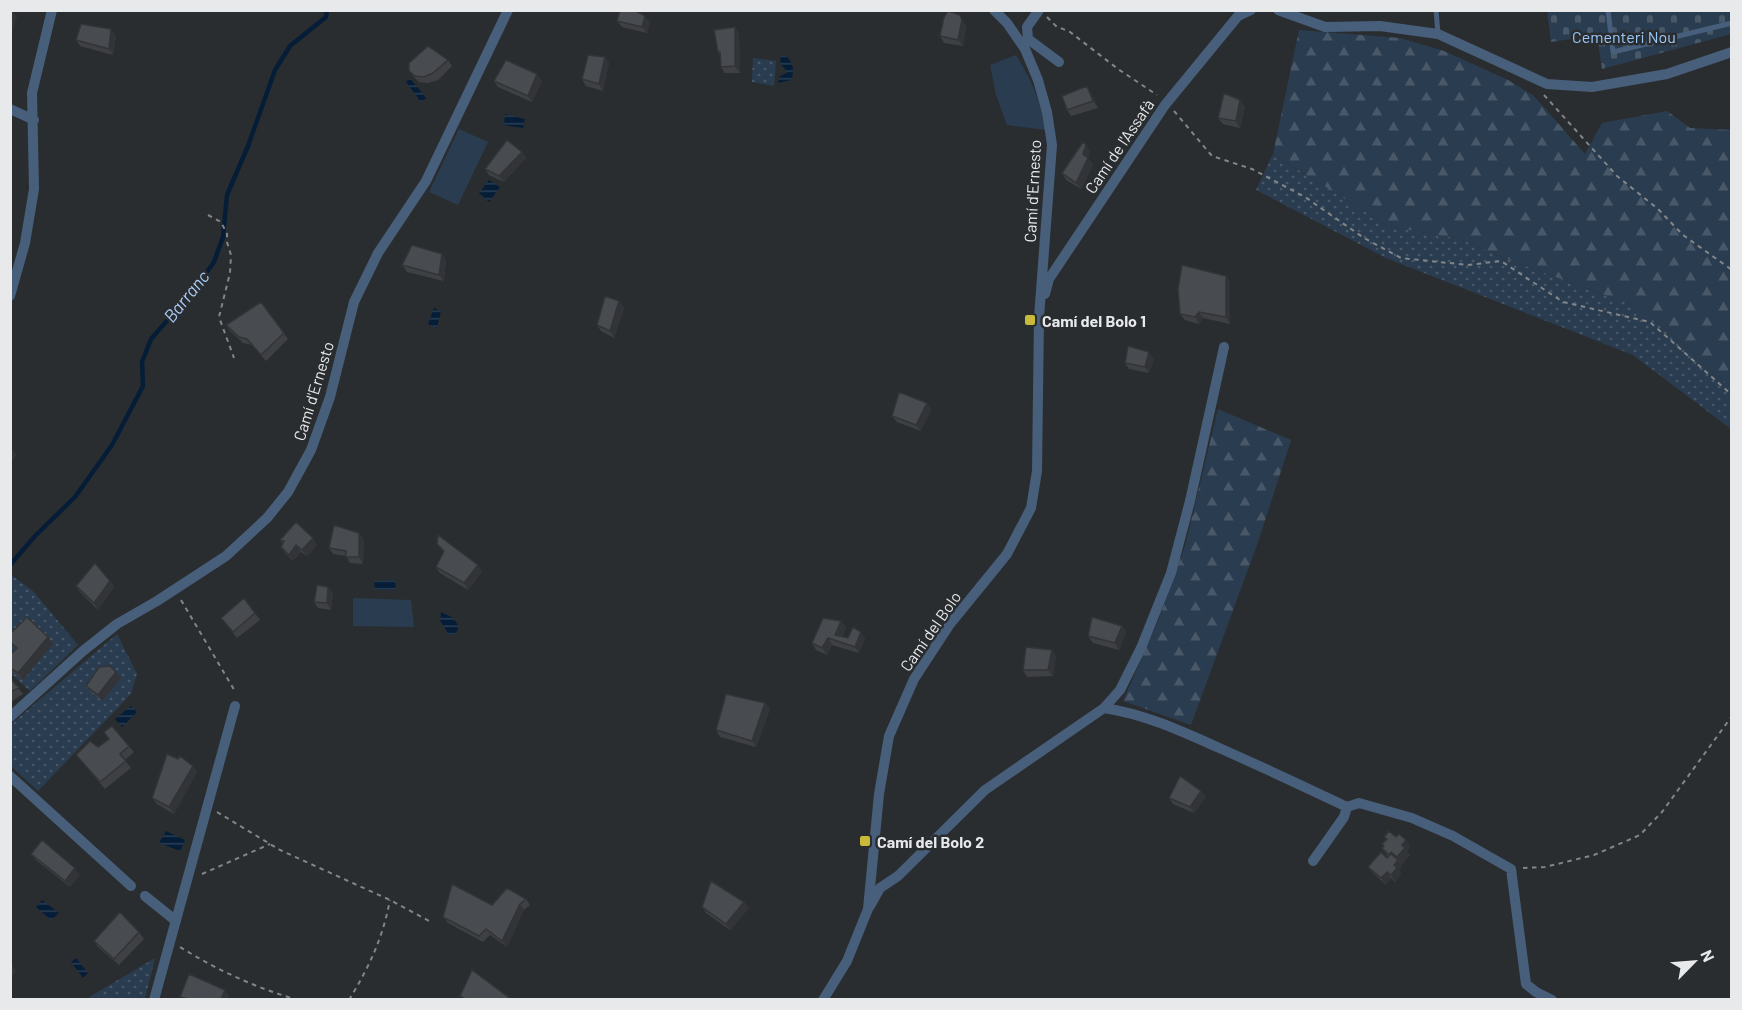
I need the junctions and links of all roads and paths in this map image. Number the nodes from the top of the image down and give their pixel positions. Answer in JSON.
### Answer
{"nodes":[{"id":1,"x":52,"y":10,"type":"edge"},
{"id":2,"x":508,"y":10,"type":"edge"},
{"id":3,"x":994,"y":10,"type":"edge"},
{"id":4,"x":1040,"y":10,"type":"edge"},
{"id":5,"x":1251,"y":10,"type":"edge"},
{"id":6,"x":1278,"y":10,"type":"edge"},
{"id":7,"x":1436,"y":10,"type":"edge"},
{"id":8,"x":1608,"y":10,"type":"edge"},
{"id":9,"x":1731,"y":23,"type":"edge"},
{"id":10,"x":1010,"y":27,"type":"junction"},
{"id":11,"x":1438,"y":34,"type":"junction"},
{"id":12,"x":1028,"y":39,"type":"junction"},
{"id":13,"x":1731,"y":52,"type":"edge"},
{"id":14,"x":1059,"y":62,"type":"dead end"},
{"id":15,"x":1539,"y":90,"type":"dead end"},
{"id":16,"x":1167,"y":102,"type":"junction"},
{"id":17,"x":10,"y":109,"type":"edge"},
{"id":18,"x":34,"y":120,"type":"junction"},
{"id":19,"x":208,"y":214,"type":"dead end"},
{"id":20,"x":1731,"y":270,"type":"edge"},
{"id":21,"x":10,"y":296,"type":"edge"},
{"id":22,"x":1039,"y":318,"type":"junction"},
{"id":23,"x":1224,"y":347,"type":"dead end"},
{"id":24,"x":234,"y":358,"type":"dead end"},
{"id":25,"x":1731,"y":395,"type":"edge"},
{"id":26,"x":175,"y":590,"type":"junction"},
{"id":27,"x":235,"y":706,"type":"joint"},
{"id":28,"x":1104,"y":708,"type":"junction"},
{"id":29,"x":1731,"y":716,"type":"edge"},
{"id":30,"x":10,"y":717,"type":"edge"},
{"id":31,"x":10,"y":776,"type":"edge"},
{"id":32,"x":207,"y":806,"type":"junction"},
{"id":33,"x":1347,"y":807,"type":"junction"},
{"id":34,"x":270,"y":844,"type":"junction"},
{"id":35,"x":1313,"y":861,"type":"dead end"},
{"id":36,"x":1511,"y":869,"type":"junction"},
{"id":37,"x":186,"y":882,"type":"junction"},
{"id":38,"x":130,"y":886,"type":"dead end"},
{"id":39,"x":145,"y":896,"type":"dead end"},
{"id":40,"x":390,"y":900,"type":"junction"},
{"id":41,"x":868,"y":909,"type":"junction"},
{"id":42,"x":176,"y":921,"type":"junction"},
{"id":43,"x":431,"y":922,"type":"dead end"},
{"id":44,"x":170,"y":941,"type":"junction"},
{"id":45,"x":154,"y":999,"type":"edge"},
{"id":46,"x":298,"y":999,"type":"edge"},
{"id":47,"x":349,"y":999,"type":"edge"},
{"id":48,"x":823,"y":999,"type":"edge"},
{"id":49,"x":1552,"y":999,"type":"edge"}],
"edges":[{"from":1,"to":18,"type":"street"},
{"from":2,"to":26,"type":"street","name":"Camí d'Ernesto"},
{"from":3,"to":10,"type":"street","name":"Camí d'Ernesto"},
{"from":4,"to":12,"type":"street"},
{"from":4,"to":16,"type":"path"},
{"from":5,"to":16,"type":"street","name":"Camí de l'Assafà"},
{"from":6,"to":11,"type":"street"},
{"from":7,"to":11,"type":"lane"},
{"from":8,"to":9,"type":"lane"},
{"from":10,"to":12,"type":"street"},
{"from":10,"to":22,"type":"street","name":"Camí d'Ernesto"},
{"from":11,"to":13,"type":"street"},
{"from":12,"to":14,"type":"street"},
{"from":15,"to":20,"type":"path"},
{"from":16,"to":22,"type":"street","name":"Camí de l'Assafà"},
{"from":16,"to":25,"type":"path"},
{"from":17,"to":18,"type":"street"},
{"from":18,"to":21,"type":"street"},
{"from":19,"to":24,"type":"path"},
{"from":22,"to":41,"type":"street","name":"Camí del Bolo"},
{"from":23,"to":28,"type":"street"},
{"from":26,"to":27,"type":"path"},
{"from":26,"to":30,"type":"street","name":"Camí d'Ernesto"},
{"from":27,"to":32,"type":"street"},
{"from":28,"to":33,"type":"street"},
{"from":28,"to":41,"type":"street"},
{"from":29,"to":36,"type":"path"},
{"from":31,"to":38,"type":"street"},
{"from":32,"to":34,"type":"path"},
{"from":32,"to":37,"type":"street"},
{"from":33,"to":35,"type":"street"},
{"from":33,"to":36,"type":"street"},
{"from":34,"to":37,"type":"path"},
{"from":34,"to":40,"type":"path"},
{"from":36,"to":49,"type":"street"},
{"from":37,"to":42,"type":"street"},
{"from":39,"to":42,"type":"street"},
{"from":40,"to":43,"type":"path"},
{"from":40,"to":47,"type":"path"},
{"from":41,"to":48,"type":"street","name":"Camí del Bolo"},
{"from":42,"to":44,"type":"street"},
{"from":44,"to":45,"type":"street"},
{"from":44,"to":46,"type":"path"}]}
